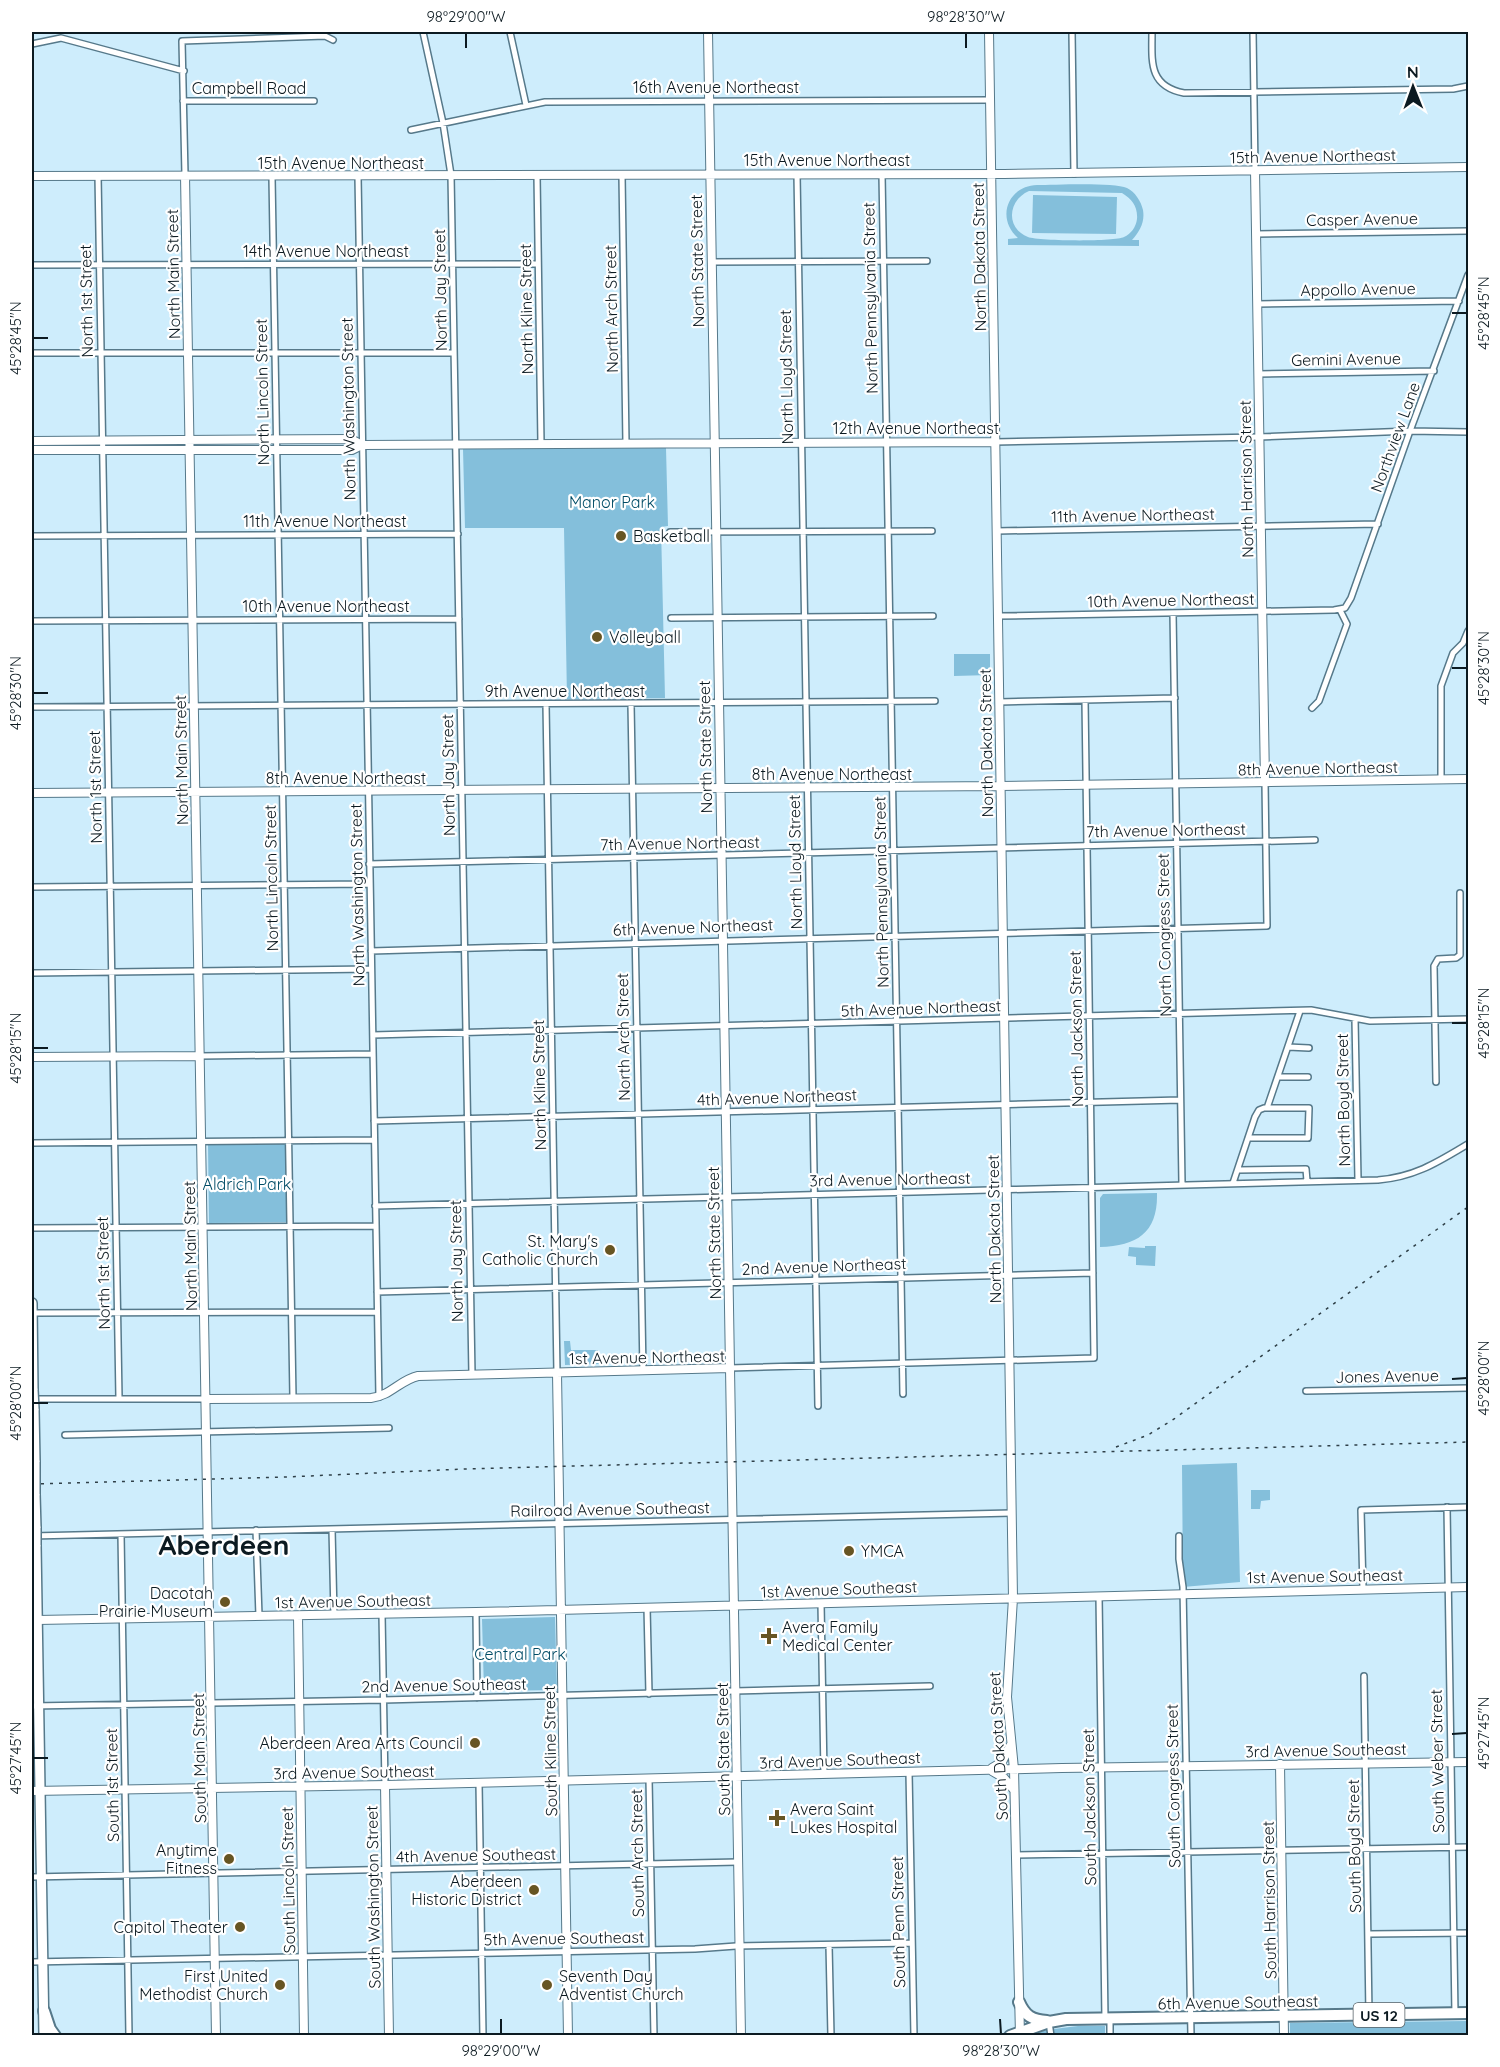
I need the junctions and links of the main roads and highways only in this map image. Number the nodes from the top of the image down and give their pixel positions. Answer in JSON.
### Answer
{"nodes":[{"id":1,"x":32,"y":1303,"type":"edge"},
{"id":2,"x":32,"y":1313,"type":"edge"},
{"id":3,"x":33,"y":1400,"type":"edge"},
{"id":4,"x":34,"y":1536,"type":"edge"},
{"id":5,"x":34,"y":1620,"type":"edge"},
{"id":6,"x":35,"y":1706,"type":"edge"},
{"id":7,"x":36,"y":1790,"type":"edge"},
{"id":8,"x":37,"y":1877,"type":"edge"},
{"id":9,"x":1019,"y":2002,"type":"road end"},
{"id":10,"x":44,"y":2011,"type":"junction"},
{"id":11,"x":1468,"y":2013,"type":"edge"},
{"id":12,"x":1050,"y":2022,"type":"junction"},
{"id":13,"x":1016,"y":2034,"type":"edge"},
{"id":14,"x":44,"y":2036,"type":"edge"},
{"id":15,"x":55,"y":2036,"type":"edge"}],
"edges":[{"from":1,"to":2,"type":"main road"},
{"from":2,"to":3,"type":"main road"},
{"from":3,"to":4,"type":"main road","bridge":true},
{"from":4,"to":5,"type":"main road"},
{"from":5,"to":6,"type":"main road"},
{"from":6,"to":7,"type":"main road"},
{"from":7,"to":8,"type":"main road"},
{"from":8,"to":10,"type":"main road"},
{"from":9,"to":12,"type":"highway"},
{"from":10,"to":14,"type":"main road"},
{"from":10,"to":15,"type":"highway"},
{"from":11,"to":12,"type":"highway","name":"6th Avenue Southeast","number":"US 12"},
{"from":12,"to":13,"type":"highway","name":"6th Avenue Southeast","number":"US 12"}]}
